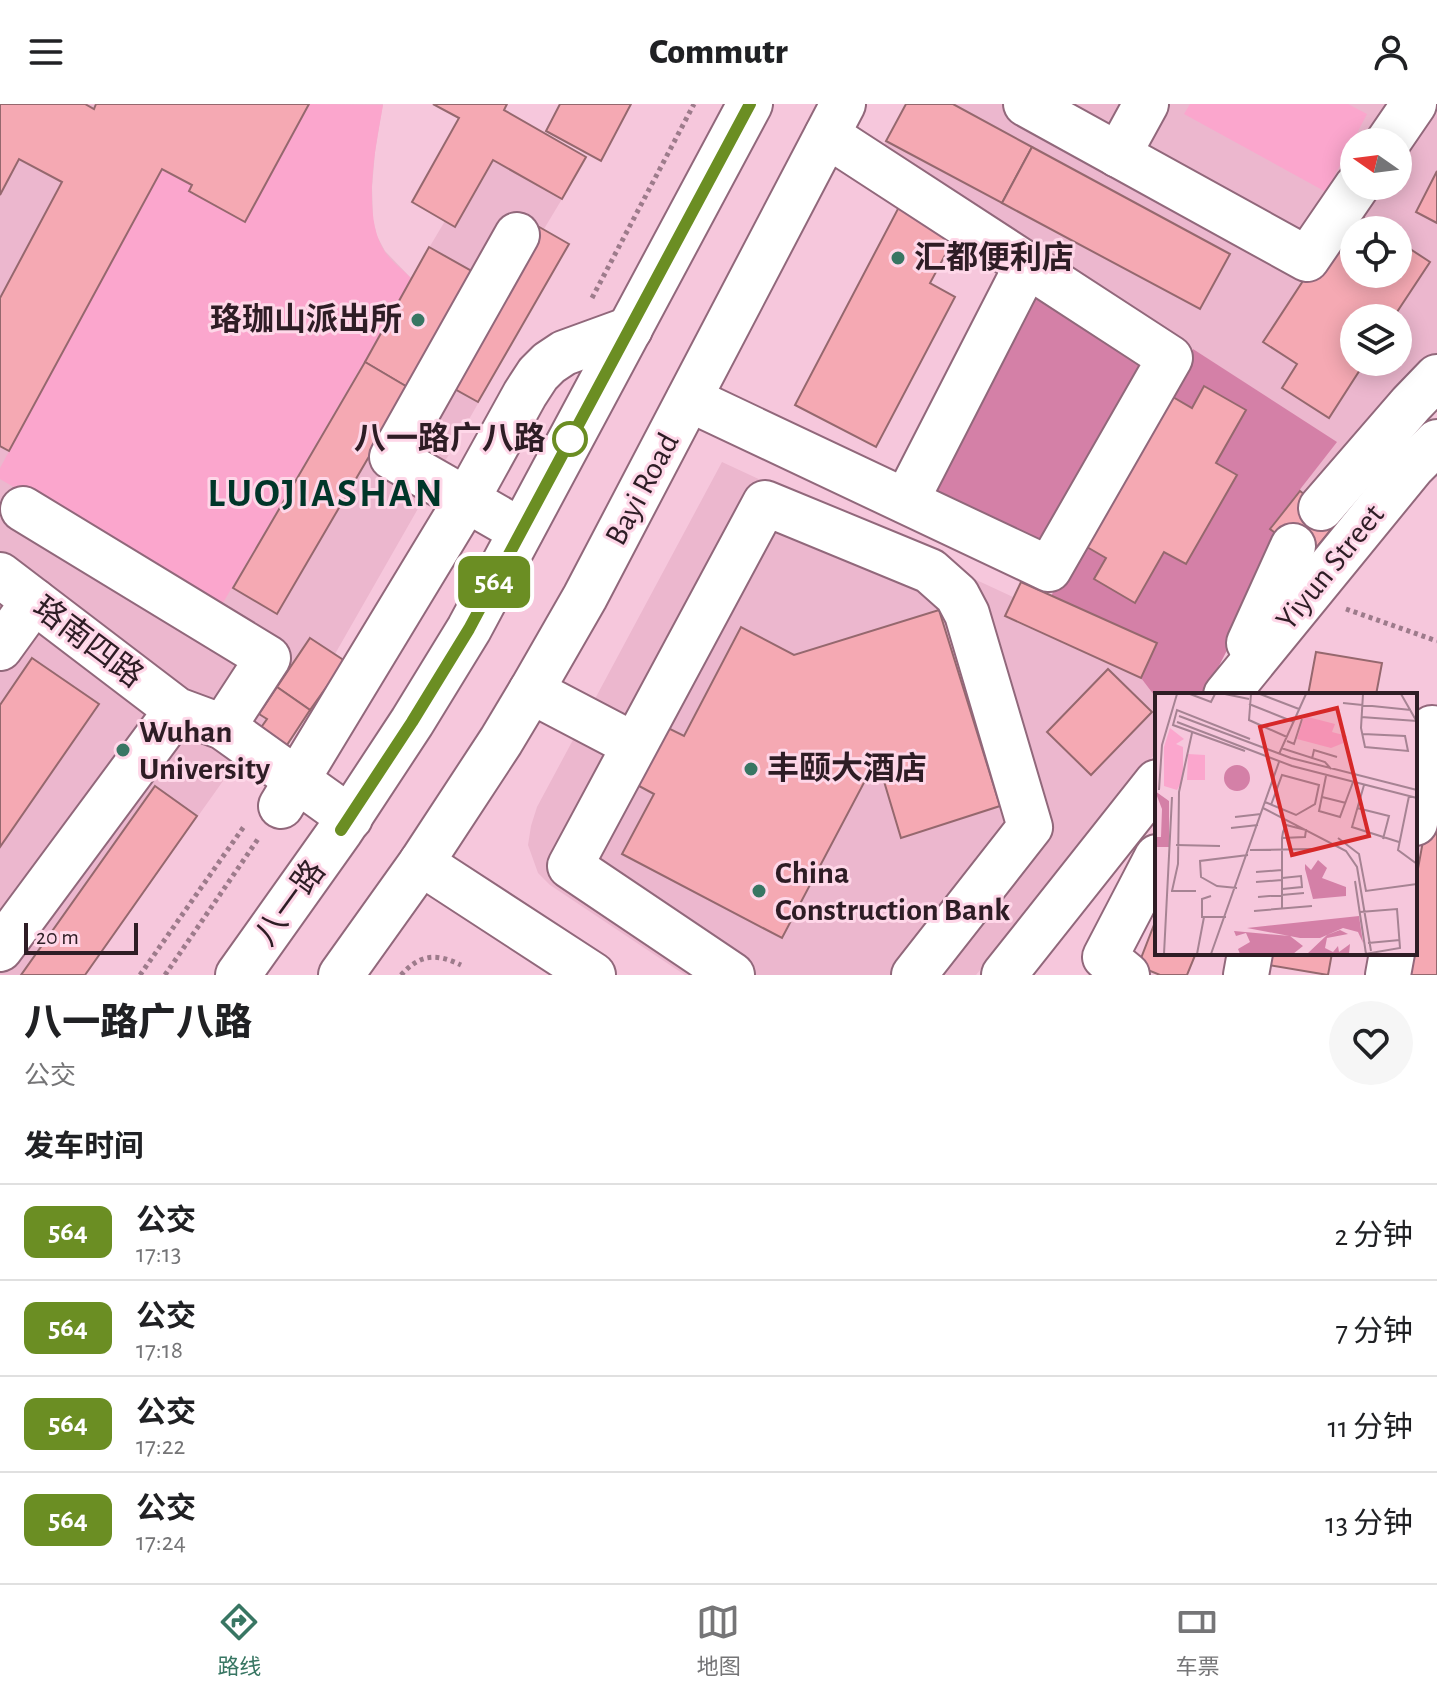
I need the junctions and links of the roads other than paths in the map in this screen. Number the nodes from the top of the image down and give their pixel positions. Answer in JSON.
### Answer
{"nodes":[{"id":1,"x":750,"y":104,"type":"edge"},
{"id":2,"x":1026,"y":104,"type":"edge"},
{"id":3,"x":1146,"y":104,"type":"edge"},
{"id":4,"x":1414,"y":104,"type":"edge"},
{"id":5,"x":835,"y":120,"type":"edge"},
{"id":6,"x":1398,"y":128,"type":"edge"},
{"id":7,"x":1118,"y":155,"type":"junction"},
{"id":8,"x":1347,"y":200,"type":"edge"},
{"id":9,"x":517,"y":235,"type":"dead end"},
{"id":10,"x":1027,"y":265,"type":"junction"},
{"id":11,"x":630,"y":329,"type":"junction"},
{"id":12,"x":1437,"y":377,"type":"edge"},
{"id":13,"x":689,"y":399,"type":"junction"},
{"id":14,"x":1437,"y":442,"type":"edge"},
{"id":15,"x":467,"y":499,"type":"junction"},
{"id":16,"x":906,"y":501,"type":"junction"},
{"id":17,"x":1321,"y":508,"type":"dead end"},
{"id":18,"x":23,"y":509,"type":"dead end"},
{"id":19,"x":521,"y":531,"type":"junction"},
{"id":20,"x":1293,"y":546,"type":"dead end"},
{"id":21,"x":0,"y":575,"type":"edge"},
{"id":22,"x":34,"y":601,"type":"junction"},
{"id":23,"x":0,"y":648,"type":"edge"},
{"id":24,"x":531,"y":691,"type":"junction"},
{"id":25,"x":1227,"y":693,"type":"edge"},
{"id":26,"x":1228,"y":693,"type":"edge"},
{"id":27,"x":177,"y":710,"type":"junction"},
{"id":28,"x":223,"y":727,"type":"junction"},
{"id":29,"x":1432,"y":728,"type":"dead end"},
{"id":30,"x":634,"y":745,"type":"junction"},
{"id":31,"x":1155,"y":785,"type":"edge"},
{"id":32,"x":275,"y":803,"type":"junction"},
{"id":33,"x":1417,"y":812,"type":"edge"},
{"id":34,"x":341,"y":830,"type":"junction"},
{"id":35,"x":1155,"y":861,"type":"edge"},
{"id":36,"x":421,"y":863,"type":"junction"},
{"id":37,"x":0,"y":949,"type":"edge"},
{"id":38,"x":1250,"y":955,"type":"edge"},
{"id":39,"x":1392,"y":955,"type":"edge"},
{"id":40,"x":678,"y":960,"type":"edge"},
{"id":41,"x":238,"y":975,"type":"edge"},
{"id":42,"x":341,"y":975,"type":"edge"},
{"id":43,"x":593,"y":975,"type":"edge"},
{"id":44,"x":732,"y":975,"type":"edge"},
{"id":45,"x":914,"y":975,"type":"edge"},
{"id":46,"x":1004,"y":975,"type":"edge"},
{"id":47,"x":1127,"y":975,"type":"edge"},
{"id":48,"x":1246,"y":975,"type":"edge"},
{"id":49,"x":1388,"y":975,"type":"edge"}],
"edges":[{"from":1,"to":11,"type":"main road"},
{"from":2,"to":7,"type":"main road"},
{"from":3,"to":7,"type":"main road"},
{"from":4,"to":6,"type":"main road"},
{"from":5,"to":10,"type":"main road"},
{"from":5,"to":13,"type":"main road","name":"Bayi Road"},
{"from":7,"to":8,"type":"main road"},
{"from":9,"to":15,"type":"main road"},
{"from":10,"to":16,"type":"main road"},
{"from":10,"to":16,"type":"main road"},
{"from":11,"to":15,"type":"main road"},
{"from":11,"to":19,"type":"main road"},
{"from":12,"to":17,"type":"main road"},
{"from":13,"to":16,"type":"main road"},
{"from":13,"to":24,"type":"main road","name":"Bayi Road"},
{"from":14,"to":26,"type":"main road","name":"Yiyun Street"},
{"from":15,"to":19,"type":"main road"},
{"from":15,"to":32,"type":"main road"},
{"from":18,"to":28,"type":"main road"},
{"from":19,"to":34,"type":"main road"},
{"from":20,"to":25,"type":"main road"},
{"from":21,"to":22,"type":"main road","name":"珞南四路"},
{"from":22,"to":23,"type":"main road"},
{"from":22,"to":27,"type":"main road","name":"珞南四路"},
{"from":24,"to":30,"type":"main road"},
{"from":24,"to":36,"type":"main road","name":"Bayi Road"},
{"from":27,"to":28,"type":"main road","name":"珞南四路"},
{"from":27,"to":32,"type":"main road","name":"珞南四路"},
{"from":27,"to":37,"type":"main road"},
{"from":28,"to":32,"type":"main road","name":"珞南四路"},
{"from":29,"to":33,"type":"main road"},
{"from":30,"to":40,"type":"main road"},
{"from":30,"to":45,"type":"main road"},
{"from":31,"to":46,"type":"main road"},
{"from":32,"to":34,"type":"main road","name":"珞南四路"},
{"from":34,"to":41,"type":"main road","name":"八一路"},
{"from":35,"to":47,"type":"main road"},
{"from":36,"to":42,"type":"main road"},
{"from":36,"to":43,"type":"main road"},
{"from":38,"to":48,"type":"main road"},
{"from":39,"to":49,"type":"main road"},
{"from":40,"to":44,"type":"main road"}]}
